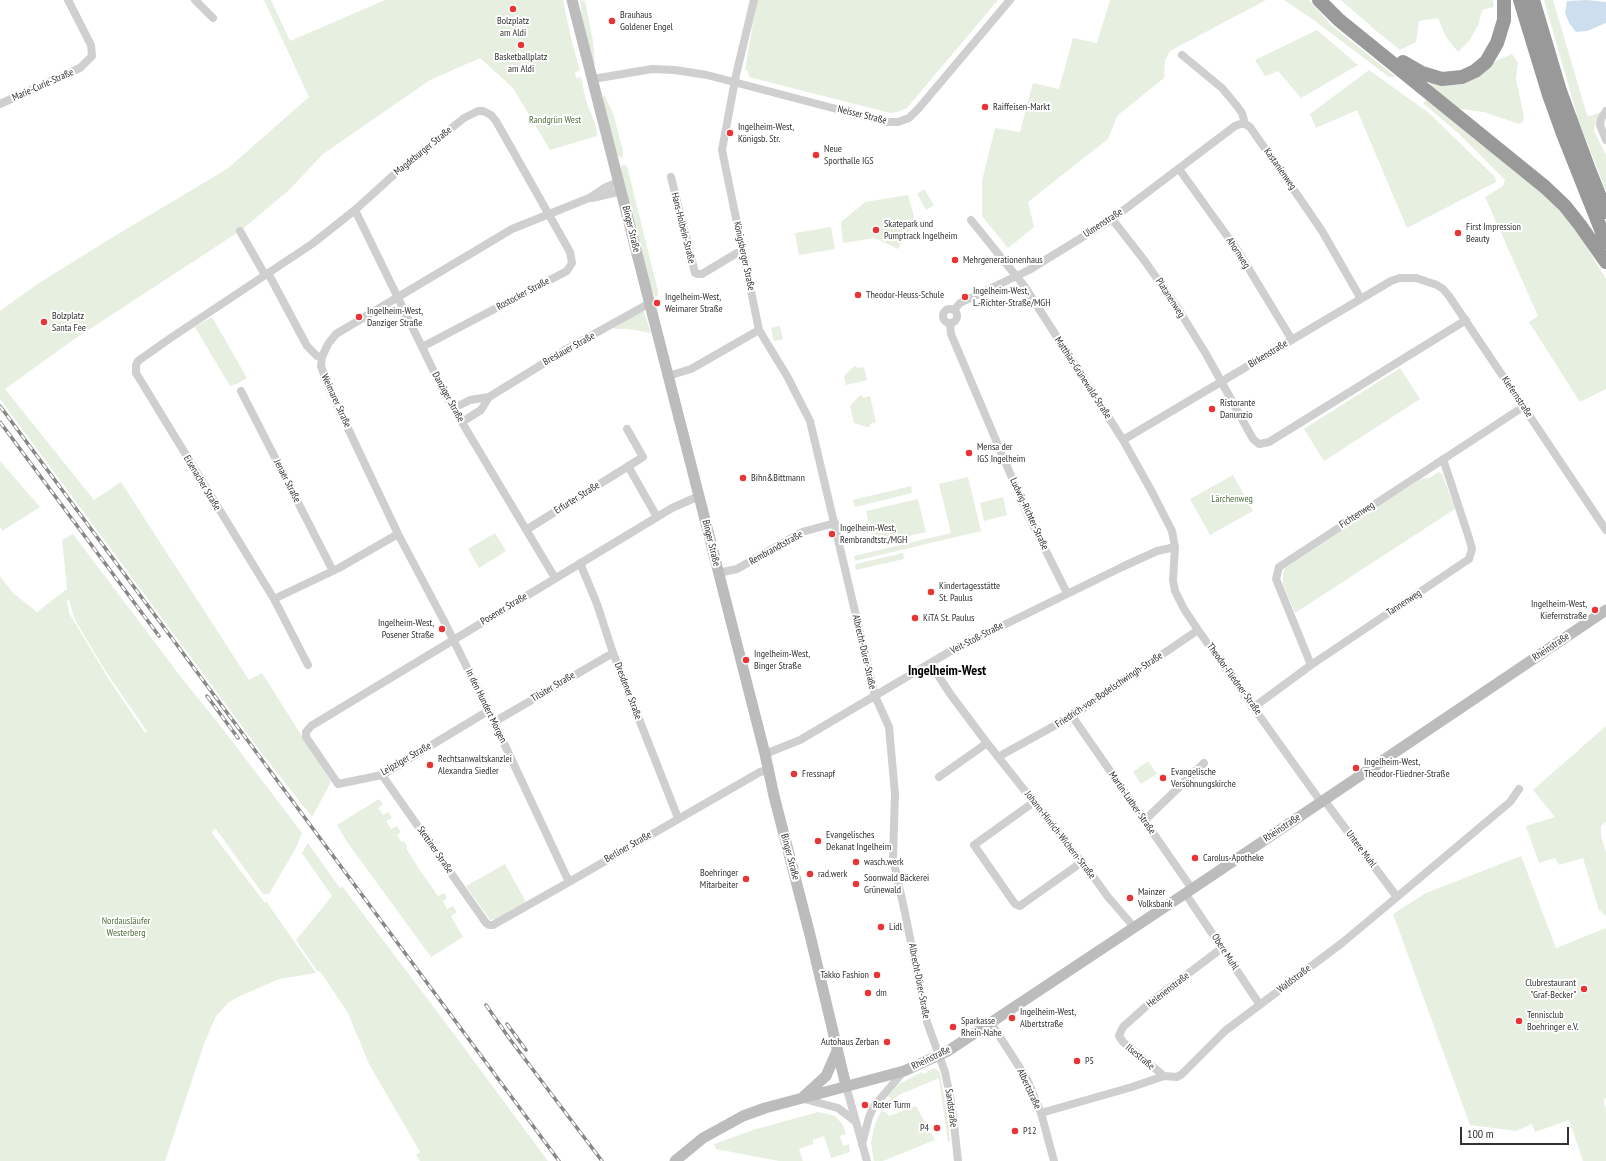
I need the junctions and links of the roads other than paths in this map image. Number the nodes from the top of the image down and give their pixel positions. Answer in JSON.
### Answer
{"nodes":[{"id":1,"x":68,"y":0,"type":"edge"},
{"id":2,"x":196,"y":0,"type":"edge"},
{"id":3,"x":572,"y":0,"type":"edge"},
{"id":4,"x":754,"y":0,"type":"edge"},
{"id":5,"x":1010,"y":0,"type":"edge"},
{"id":6,"x":1319,"y":0,"type":"edge"},
{"id":7,"x":1332,"y":0,"type":"edge"},
{"id":8,"x":1504,"y":0,"type":"edge"},
{"id":9,"x":1520,"y":0,"type":"edge"},
{"id":10,"x":1533,"y":0,"type":"edge"},
{"id":11,"x":213,"y":18,"type":"dead end"},
{"id":12,"x":1182,"y":54,"type":"dead end"},
{"id":13,"x":593,"y":79,"type":"junction"},
{"id":14,"x":735,"y":82,"type":"junction"},
{"id":15,"x":1,"y":101,"type":"edge"},
{"id":16,"x":1606,"y":111,"type":"edge"},
{"id":17,"x":1245,"y":124,"type":"junction"},
{"id":18,"x":1606,"y":140,"type":"edge"},
{"id":19,"x":1179,"y":169,"type":"junction"},
{"id":20,"x":671,"y":177,"type":"dead end"},
{"id":21,"x":621,"y":187,"type":"junction"},
{"id":22,"x":355,"y":210,"type":"junction"},
{"id":23,"x":1606,"y":212,"type":"edge"},
{"id":24,"x":549,"y":214,"type":"junction"},
{"id":25,"x":1112,"y":219,"type":"junction"},
{"id":26,"x":971,"y":220,"type":"dead end"},
{"id":27,"x":240,"y":231,"type":"dead end"},
{"id":28,"x":1606,"y":242,"type":"edge"},
{"id":29,"x":743,"y":252,"type":"junction"},
{"id":30,"x":1606,"y":262,"type":"edge"},
{"id":31,"x":266,"y":274,"type":"junction"},
{"id":32,"x":1018,"y":276,"type":"junction"},
{"id":33,"x":1416,"y":278,"type":"joint"},
{"id":34,"x":398,"y":298,"type":"junction"},
{"id":35,"x":1361,"y":299,"type":"junction"},
{"id":36,"x":650,"y":303,"type":"junction"},
{"id":37,"x":954,"y":310,"type":"joint"},
{"id":38,"x":1466,"y":320,"type":"junction"},
{"id":39,"x":759,"y":330,"type":"junction"},
{"id":40,"x":1292,"y":340,"type":"junction"},
{"id":41,"x":422,"y":347,"type":"junction"},
{"id":42,"x":322,"y":357,"type":"junction"},
{"id":43,"x":136,"y":364,"type":"joint"},
{"id":44,"x":668,"y":376,"type":"junction"},
{"id":45,"x":1221,"y":382,"type":"junction"},
{"id":46,"x":241,"y":391,"type":"dead end"},
{"id":47,"x":489,"y":397,"type":"junction"},
{"id":48,"x":1523,"y":407,"type":"junction"},
{"id":49,"x":454,"y":408,"type":"junction"},
{"id":50,"x":462,"y":422,"type":"junction"},
{"id":51,"x":627,"y":429,"type":"dead end"},
{"id":52,"x":1123,"y":440,"type":"junction"},
{"id":53,"x":1443,"y":458,"type":"junction"},
{"id":54,"x":628,"y":466,"type":"junction"},
{"id":55,"x":699,"y":496,"type":"junction"},
{"id":56,"x":657,"y":517,"type":"junction"},
{"id":57,"x":835,"y":523,"type":"junction"},
{"id":58,"x":526,"y":530,"type":"junction"},
{"id":59,"x":1606,"y":530,"type":"edge"},
{"id":60,"x":398,"y":534,"type":"junction"},
{"id":61,"x":1175,"y":547,"type":"junction"},
{"id":62,"x":580,"y":563,"type":"junction"},
{"id":63,"x":333,"y":571,"type":"junction"},
{"id":64,"x":718,"y":573,"type":"junction"},
{"id":65,"x":555,"y":578,"type":"junction"},
{"id":66,"x":1067,"y":593,"type":"junction"},
{"id":67,"x":274,"y":599,"type":"junction"},
{"id":68,"x":1606,"y":610,"type":"edge"},
{"id":69,"x":1198,"y":630,"type":"junction"},
{"id":70,"x":453,"y":639,"type":"junction"},
{"id":71,"x":613,"y":653,"type":"junction"},
{"id":72,"x":930,"y":663,"type":"junction"},
{"id":73,"x":308,"y":665,"type":"dead end"},
{"id":74,"x":1311,"y":665,"type":"junction"},
{"id":75,"x":874,"y":696,"type":"junction"},
{"id":76,"x":1254,"y":707,"type":"junction"},
{"id":77,"x":488,"y":711,"type":"junction"},
{"id":78,"x":1072,"y":716,"type":"junction"},
{"id":79,"x":494,"y":722,"type":"junction"},
{"id":80,"x":311,"y":726,"type":"joint"},
{"id":81,"x":987,"y":743,"type":"junction"},
{"id":82,"x":764,"y":754,"type":"junction"},
{"id":83,"x":998,"y":757,"type":"junction"},
{"id":84,"x":1204,"y":763,"type":"dead end"},
{"id":85,"x":768,"y":770,"type":"junction"},
{"id":86,"x":382,"y":775,"type":"junction"},
{"id":87,"x":939,"y":777,"type":"dead end"},
{"id":88,"x":1519,"y":789,"type":"dead end"},
{"id":89,"x":1323,"y":801,"type":"junction"},
{"id":90,"x":1034,"y":802,"type":"junction"},
{"id":91,"x":678,"y":818,"type":"junction"},
{"id":92,"x":1144,"y":821,"type":"junction"},
{"id":93,"x":1082,"y":862,"type":"junction"},
{"id":94,"x":569,"y":882,"type":"junction"},
{"id":95,"x":1191,"y":894,"type":"junction"},
{"id":96,"x":1397,"y":898,"type":"junction"},
{"id":97,"x":489,"y":925,"type":"joint"},
{"id":98,"x":1134,"y":928,"type":"junction"},
{"id":99,"x":1222,"y":948,"type":"junction"},
{"id":100,"x":1260,"y":1005,"type":"junction"},
{"id":101,"x":991,"y":1023,"type":"junction"},
{"id":102,"x":1119,"y":1036,"type":"joint"},
{"id":103,"x":837,"y":1051,"type":"junction"},
{"id":104,"x":939,"y":1056,"type":"junction"},
{"id":105,"x":904,"y":1071,"type":"junction"},
{"id":106,"x":1164,"y":1076,"type":"junction"},
{"id":107,"x":846,"y":1086,"type":"junction"},
{"id":108,"x":802,"y":1098,"type":"junction"},
{"id":109,"x":1041,"y":1113,"type":"junction"},
{"id":110,"x":855,"y":1121,"type":"junction"},
{"id":111,"x":862,"y":1144,"type":"junction"},
{"id":112,"x":675,"y":1161,"type":"edge"},
{"id":113,"x":867,"y":1161,"type":"edge"},
{"id":114,"x":958,"y":1161,"type":"edge"},
{"id":115,"x":1054,"y":1161,"type":"edge"}],
"edges":[{"from":1,"to":15,"type":"street","name":"Marie-Curie-Straße"},
{"from":2,"to":11,"type":"street"},
{"from":3,"to":13,"type":"main road","name":"Binger Straße"},
{"from":4,"to":14,"type":"street"},
{"from":5,"to":14,"type":"street","name":"Neisser Straße"},
{"from":6,"to":30,"type":"highway"},
{"from":7,"to":8,"type":"highway"},
{"from":9,"to":28,"type":"highway"},
{"from":10,"to":23,"type":"highway"},
{"from":12,"to":17,"type":"street","name":"Kastanienweg"},
{"from":13,"to":14,"type":"street","name":"Neisser Straße"},
{"from":13,"to":21,"type":"main road","name":"Binger Straße"},
{"from":14,"to":29,"type":"street","name":"Königsberger Straße"},
{"from":16,"to":18,"type":"street"},
{"from":17,"to":19,"type":"street","name":"Ulmenstraße"},
{"from":17,"to":35,"type":"street","name":"Kastanienweg"},
{"from":19,"to":25,"type":"street","name":"Ulmenstraße"},
{"from":19,"to":40,"type":"street","name":"Ahornweg"},
{"from":20,"to":29,"type":"street","name":"Hans-Holbein-Straße"},
{"from":21,"to":24,"type":"street"},
{"from":21,"to":36,"type":"main road","name":"Binger Straße"},
{"from":22,"to":24,"type":"street","name":"Magdeburger Straße"},
{"from":22,"to":31,"type":"street","name":"Magdeburger Straße"},
{"from":22,"to":34,"type":"street","name":"Danziger Straße"},
{"from":24,"to":34,"type":"street"},
{"from":24,"to":41,"type":"street","name":"Rostocker Straße"},
{"from":25,"to":32,"type":"street","name":"Ulmenstraße"},
{"from":25,"to":45,"type":"street","name":"Platanenweg"},
{"from":26,"to":32,"type":"street","name":"Matthias-Grünewald-Straße"},
{"from":27,"to":31,"type":"street"},
{"from":29,"to":39,"type":"street","name":"Königsberger Straße"},
{"from":31,"to":42,"type":"street"},
{"from":31,"to":43,"type":"street","name":"Magdeburger Straße"},
{"from":32,"to":37,"type":"street","name":"Ulmenstraße"},
{"from":32,"to":52,"type":"street","name":"Matthias-Grünewald-Straße"},
{"from":33,"to":35,"type":"street","name":"Birkenstraße"},
{"from":33,"to":38,"type":"street","name":"Kiefernstraße"},
{"from":34,"to":41,"type":"street","name":"Danziger Straße"},
{"from":34,"to":42,"type":"street"},
{"from":35,"to":40,"type":"street","name":"Birkenstraße"},
{"from":36,"to":44,"type":"main road","name":"Binger Straße"},
{"from":36,"to":47,"type":"street","name":"Breslauer Straße"},
{"from":37,"to":66,"type":"street","name":"Ludwig-Richter-Straße"},
{"from":38,"to":45,"type":"street"},
{"from":38,"to":48,"type":"street","name":"Kiefernstraße"},
{"from":39,"to":44,"type":"street"},
{"from":39,"to":57,"type":"street","name":"Albrecht-Dürer-Straße"},
{"from":40,"to":45,"type":"street","name":"Birkenstraße"},
{"from":41,"to":49,"type":"street","name":"Danziger Straße"},
{"from":42,"to":60,"type":"street","name":"Weimarer Straße"},
{"from":43,"to":67,"type":"street","name":"Eisenacher Straße"},
{"from":44,"to":55,"type":"main road","name":"Binger Straße"},
{"from":45,"to":52,"type":"street","name":"Birkenstraße"},
{"from":46,"to":63,"type":"street","name":"Jenaer Straße"},
{"from":47,"to":49,"type":"street","name":"Breslauer Straße"},
{"from":47,"to":50,"type":"street","name":"Breslauer Straße"},
{"from":48,"to":53,"type":"street","name":"Fichtenweg"},
{"from":48,"to":59,"type":"street","name":"Kiefernstraße"},
{"from":49,"to":50,"type":"street","name":"Danziger Straße"},
{"from":50,"to":58,"type":"street","name":"Danziger Straße"},
{"from":51,"to":54,"type":"street","name":"Erfurter Straße"},
{"from":52,"to":61,"type":"street","name":"Matthias-Grünewald-Straße"},
{"from":53,"to":74,"type":"street","name":"Tannenweg"},
{"from":53,"to":74,"type":"street","name":"Fichtenweg"},
{"from":54,"to":56,"type":"street"},
{"from":54,"to":58,"type":"street","name":"Erfurter Straße"},
{"from":55,"to":56,"type":"street","name":"Posener Straße"},
{"from":55,"to":64,"type":"main road","name":"Binger Straße"},
{"from":56,"to":62,"type":"street","name":"Posener Straße"},
{"from":57,"to":64,"type":"street","name":"Rembrandtstraße"},
{"from":57,"to":75,"type":"street","name":"Albrecht-Dürer-Straße"},
{"from":58,"to":65,"type":"street","name":"Danziger Straße"},
{"from":60,"to":63,"type":"street"},
{"from":60,"to":70,"type":"street","name":"Weimarer Straße"},
{"from":61,"to":66,"type":"street","name":"Veit-Stoß-Straße"},
{"from":61,"to":69,"type":"street","name":"Theodor-Fliedner-Straße"},
{"from":62,"to":65,"type":"street","name":"Posener Straße"},
{"from":62,"to":71,"type":"street","name":"Dresdener Straße"},
{"from":63,"to":67,"type":"street"},
{"from":64,"to":82,"type":"main road","name":"Binger Straße"},
{"from":65,"to":70,"type":"street","name":"Posener Straße"},
{"from":66,"to":72,"type":"street","name":"Veit-Stoß-Straße"},
{"from":67,"to":73,"type":"street","name":"Eisenacher Straße"},
{"from":68,"to":89,"type":"main road","name":"Rheinstraße"},
{"from":69,"to":76,"type":"street","name":"Theodor-Fliedner-Straße"},
{"from":69,"to":78,"type":"street","name":"Friedrich-von-Bodelschwingh-Straße"},
{"from":70,"to":77,"type":"street","name":"In den Hundert Morgen"},
{"from":70,"to":80,"type":"street","name":"Posener Straße"},
{"from":71,"to":79,"type":"street","name":"Tilsiter Straße"},
{"from":71,"to":91,"type":"street","name":"Dresdener Straße"},
{"from":72,"to":75,"type":"street","name":"Veit-Stoß-Straße"},
{"from":72,"to":81,"type":"street","name":"Johann-Hinrich-Wichern-Straße"},
{"from":74,"to":76,"type":"street","name":"Tannenweg"},
{"from":75,"to":82,"type":"street","name":"Veit-Stoß-Straße"},
{"from":75,"to":104,"type":"street","name":"Albrecht-Dürer-Straße"},
{"from":76,"to":89,"type":"street","name":"Theodor-Fliedner-Straße"},
{"from":77,"to":79,"type":"street","name":"In den Hundert Morgen"},
{"from":77,"to":86,"type":"street","name":"Leipziger Straße"},
{"from":78,"to":83,"type":"street","name":"Friedrich-von-Bodelschwingh-Straße"},
{"from":78,"to":92,"type":"street","name":"Martin-Luther-Straße"},
{"from":79,"to":94,"type":"street","name":"In den Hundert Morgen"},
{"from":80,"to":86,"type":"street","name":"Leipziger Straße"},
{"from":81,"to":83,"type":"street","name":"Johann-Hinrich-Wichern-Straße"},
{"from":81,"to":87,"type":"street"},
{"from":82,"to":85,"type":"main road","name":"Binger Straße"},
{"from":83,"to":90,"type":"street","name":"Johann-Hinrich-Wichern-Straße"},
{"from":84,"to":92,"type":"street"},
{"from":85,"to":91,"type":"street","name":"Berliner Straße"},
{"from":85,"to":103,"type":"main road","name":"Binger Straße"},
{"from":86,"to":97,"type":"street","name":"Stettiner Straße"},
{"from":88,"to":96,"type":"street","name":"Waldstraße"},
{"from":89,"to":95,"type":"main road","name":"Rheinstraße"},
{"from":89,"to":96,"type":"street","name":"Untere Muhl"},
{"from":90,"to":93,"type":"street","name":"Johann-Hinrich-Wichern-Straße"},
{"from":90,"to":93,"type":"street"},
{"from":91,"to":94,"type":"street","name":"Berliner Straße"},
{"from":92,"to":95,"type":"street","name":"Martin-Luther-Straße"},
{"from":93,"to":98,"type":"street","name":"Johann-Hinrich-Wichern-Straße"},
{"from":94,"to":97,"type":"street","name":"Berliner Straße"},
{"from":95,"to":98,"type":"main road","name":"Rheinstraße"},
{"from":95,"to":99,"type":"street","name":"Obere Muhl"},
{"from":96,"to":100,"type":"street","name":"Waldstraße"},
{"from":98,"to":101,"type":"main road","name":"Rheinstraße"},
{"from":99,"to":100,"type":"street","name":"Obere Muhl"},
{"from":99,"to":102,"type":"street","name":"Helenenstraße"},
{"from":100,"to":106,"type":"street","name":"Waldstraße"},
{"from":101,"to":104,"type":"main road","name":"Rheinstraße"},
{"from":101,"to":109,"type":"street","name":"Albertstraße"},
{"from":102,"to":106,"type":"street","name":"Ilsestraße"},
{"from":103,"to":107,"type":"main road","name":"Binger Straße"},
{"from":103,"to":108,"type":"main road"},
{"from":104,"to":105,"type":"main road","name":"Rheinstraße"},
{"from":104,"to":114,"type":"street","name":"Sandstraße"},
{"from":105,"to":107,"type":"main road","name":"Rheinstraße"},
{"from":105,"to":111,"type":"street"},
{"from":106,"to":109,"type":"street","name":"Waldstraße"},
{"from":107,"to":108,"type":"main road"},
{"from":107,"to":110,"type":"street","name":"Binger Straße"},
{"from":108,"to":110,"type":"street"},
{"from":108,"to":112,"type":"main road"},
{"from":109,"to":115,"type":"street","name":"Albertstraße"},
{"from":110,"to":111,"type":"street","name":"Binger Straße"},
{"from":111,"to":113,"type":"street","name":"Binger Straße"}]}
